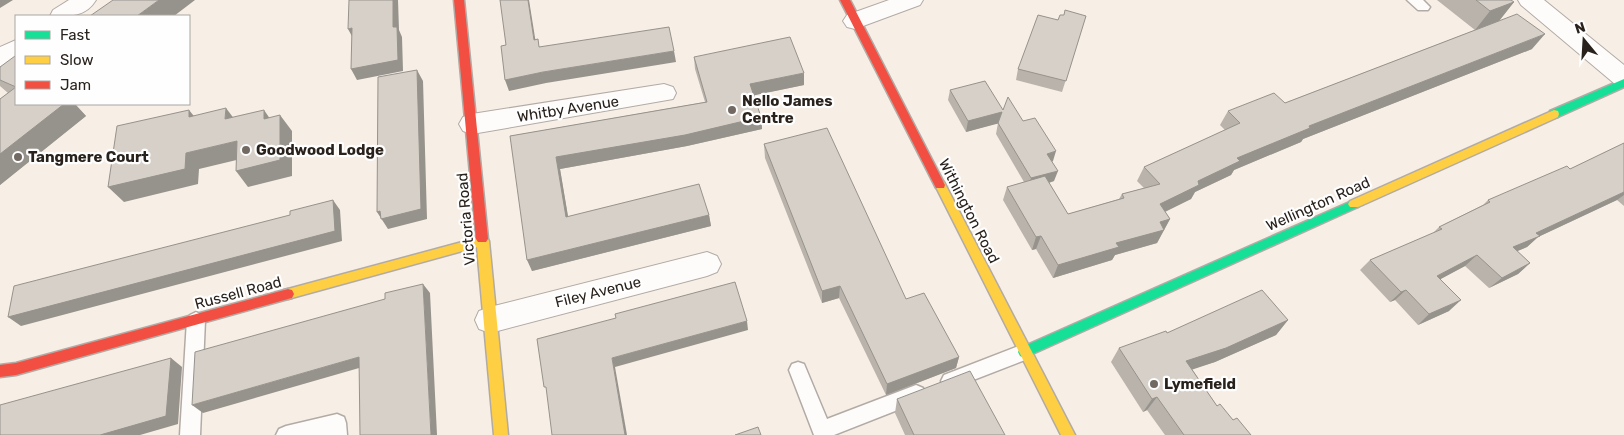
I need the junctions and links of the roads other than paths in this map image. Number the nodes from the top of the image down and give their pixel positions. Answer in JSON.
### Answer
{"nodes":[{"id":1,"x":85,"y":0,"type":"edge"},
{"id":2,"x":459,"y":0,"type":"edge"},
{"id":3,"x":845,"y":0,"type":"edge"},
{"id":4,"x":912,"y":0,"type":"edge"},
{"id":5,"x":1529,"y":0,"type":"edge"},
{"id":6,"x":62,"y":15,"type":"edge"},
{"id":7,"x":855,"y":21,"type":"junction"},
{"id":8,"x":15,"y":49,"type":"edge"},
{"id":9,"x":0,"y":59,"type":"edge"},
{"id":10,"x":1624,"y":78,"type":"edge"},
{"id":11,"x":1624,"y":83,"type":"edge"},
{"id":12,"x":664,"y":93,"type":"dead end"},
{"id":13,"x":472,"y":124,"type":"junction"},
{"id":14,"x":483,"y":241,"type":"junction"},
{"id":15,"x":706,"y":264,"type":"dead end"},
{"id":16,"x":196,"y":320,"type":"junction"},
{"id":17,"x":490,"y":320,"type":"junction"},
{"id":18,"x":1024,"y":352,"type":"junction"},
{"id":19,"x":798,"y":370,"type":"dead end"},
{"id":20,"x":0,"y":371,"type":"edge"},
{"id":21,"x":823,"y":433,"type":"edge"},
{"id":22,"x":190,"y":435,"type":"edge"},
{"id":23,"x":286,"y":435,"type":"edge"},
{"id":24,"x":337,"y":435,"type":"edge"},
{"id":25,"x":501,"y":435,"type":"edge"},
{"id":26,"x":1068,"y":435,"type":"edge"}],
"edges":[{"from":1,"to":6,"type":"street"},
{"from":2,"to":13,"type":"street","name":"Victoria Road"},
{"from":3,"to":7,"type":"street","name":"Withington Road"},
{"from":4,"to":7,"type":"street"},
{"from":5,"to":10,"type":"street"},
{"from":7,"to":18,"type":"street","name":"Withington Road"},
{"from":8,"to":9,"type":"street"},
{"from":11,"to":18,"type":"street","name":"Wellington Road"},
{"from":12,"to":13,"type":"street","name":"Whitby Avenue"},
{"from":13,"to":14,"type":"street","name":"Victoria Road"},
{"from":14,"to":16,"type":"street","name":"Russell Road"},
{"from":14,"to":17,"type":"street","name":"Victoria Road"},
{"from":15,"to":17,"type":"street","name":"Filey Avenue"},
{"from":16,"to":20,"type":"street","name":"Russell Road"},
{"from":16,"to":22,"type":"lane"},
{"from":17,"to":25,"type":"street","name":"Victoria Road"},
{"from":18,"to":21,"type":"lane"},
{"from":18,"to":26,"type":"street","name":"Withington Road"},
{"from":19,"to":21,"type":"lane"},
{"from":23,"to":24,"type":"lane"}]}
